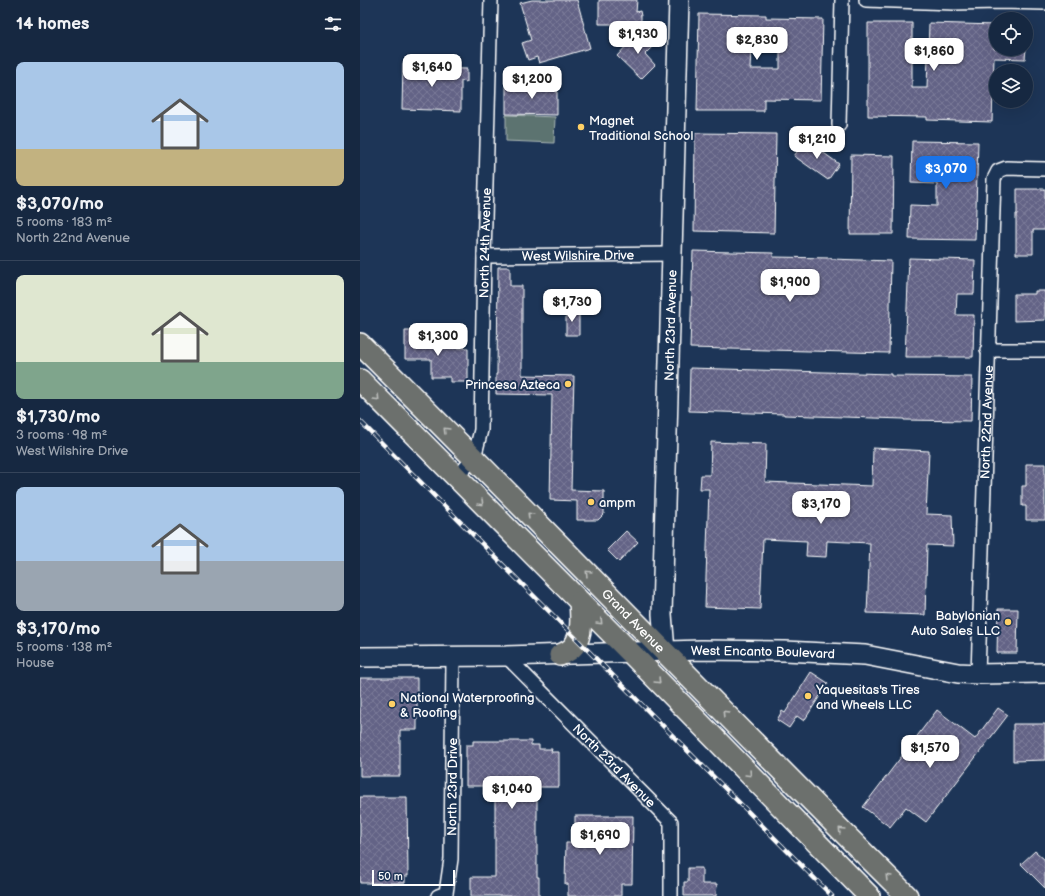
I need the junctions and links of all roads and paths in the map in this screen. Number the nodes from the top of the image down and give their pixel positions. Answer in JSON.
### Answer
{"nodes":[{"id":1,"x":490,"y":0,"type":"edge"},
{"id":2,"x":678,"y":0,"type":"edge"},
{"id":3,"x":842,"y":0,"type":"edge"},
{"id":4,"x":866,"y":0,"type":"edge"},
{"id":5,"x":998,"y":1,"type":"edge"},
{"id":6,"x":1045,"y":3,"type":"edge"},
{"id":7,"x":839,"y":125,"type":"dead end"},
{"id":8,"x":1045,"y":169,"type":"edge"},
{"id":9,"x":672,"y":254,"type":"junction"},
{"id":10,"x":484,"y":256,"type":"junction"},
{"id":11,"x":360,"y":344,"type":"edge"},
{"id":12,"x":987,"y":350,"type":"junction"},
{"id":13,"x":1045,"y":350,"type":"edge"},
{"id":14,"x":360,"y":380,"type":"edge"},
{"id":15,"x":474,"y":458,"type":"junction"},
{"id":16,"x":456,"y":478,"type":"junction"},
{"id":17,"x":580,"y":602,"type":"junction"},
{"id":18,"x":664,"y":651,"type":"junction"},
{"id":19,"x":631,"y":653,"type":"junction"},
{"id":20,"x":560,"y":655,"type":"junction"},
{"id":21,"x":506,"y":656,"type":"junction"},
{"id":22,"x":360,"y":657,"type":"edge"},
{"id":23,"x":453,"y":657,"type":"junction"},
{"id":24,"x":978,"y":674,"type":"junction"},
{"id":25,"x":1045,"y":674,"type":"edge"},
{"id":26,"x":869,"y":858,"type":"junction"},
{"id":27,"x":850,"y":877,"type":"junction"},
{"id":28,"x":442,"y":894,"type":"edge"},
{"id":29,"x":671,"y":896,"type":"edge"},
{"id":30,"x":869,"y":896,"type":"edge"},
{"id":31,"x":907,"y":896,"type":"edge"}],
"edges":[{"from":1,"to":10,"type":"street","name":"North 24th Avenue"},
{"from":2,"to":9,"type":"street","name":"North 23rd Avenue"},
{"from":3,"to":7,"type":"street"},
{"from":4,"to":5,"type":"street"},
{"from":5,"to":6,"type":"street"},
{"from":8,"to":12,"type":"street","name":"North 22nd Avenue"},
{"from":9,"to":10,"type":"street","name":"West Wilshire Drive"},
{"from":9,"to":18,"type":"street","name":"North 23rd Avenue"},
{"from":10,"to":15,"type":"street","name":"North 24th Avenue"},
{"from":15,"to":11,"type":"main road","name":"Grand Avenue","one_way":true},
{"from":12,"to":13,"type":"street"},
{"from":12,"to":24,"type":"street","name":"North 22nd Avenue"},
{"from":14,"to":16,"type":"main road","name":"Grand Avenue","one_way":true},
{"from":15,"to":16,"type":"street","name":"North 24th Avenue"},
{"from":18,"to":15,"type":"main road","name":"Grand Avenue","one_way":true},
{"from":16,"to":17,"type":"main road","name":"Grand Avenue","one_way":true},
{"from":17,"to":19,"type":"main road","name":"Grand Avenue","one_way":true},
{"from":17,"to":20,"type":"main road"},
{"from":18,"to":19,"type":"street","name":"West Encanto Boulevard"},
{"from":18,"to":24,"type":"street","name":"West Encanto Boulevard"},
{"from":26,"to":18,"type":"main road","name":"Grand Avenue","one_way":true},
{"from":19,"to":20,"type":"street","name":"West Encanto Boulevard"},
{"from":19,"to":27,"type":"main road","name":"Grand Avenue","one_way":true},
{"from":20,"to":21,"type":"street","name":"West Encanto Boulevard"},
{"from":21,"to":23,"type":"street","name":"West Encanto Boulevard"},
{"from":21,"to":29,"type":"street","name":"North 23rd Avenue"},
{"from":22,"to":23,"type":"street","name":"West Encanto Boulevard"},
{"from":23,"to":28,"type":"street","name":"North 23rd Drive"},
{"from":24,"to":25,"type":"street","name":"West Encanto Boulevard"},
{"from":26,"to":27,"type":"main road"},
{"from":31,"to":26,"type":"main road","name":"Grand Avenue","one_way":true},
{"from":27,"to":30,"type":"main road","name":"Grand Avenue"}]}
